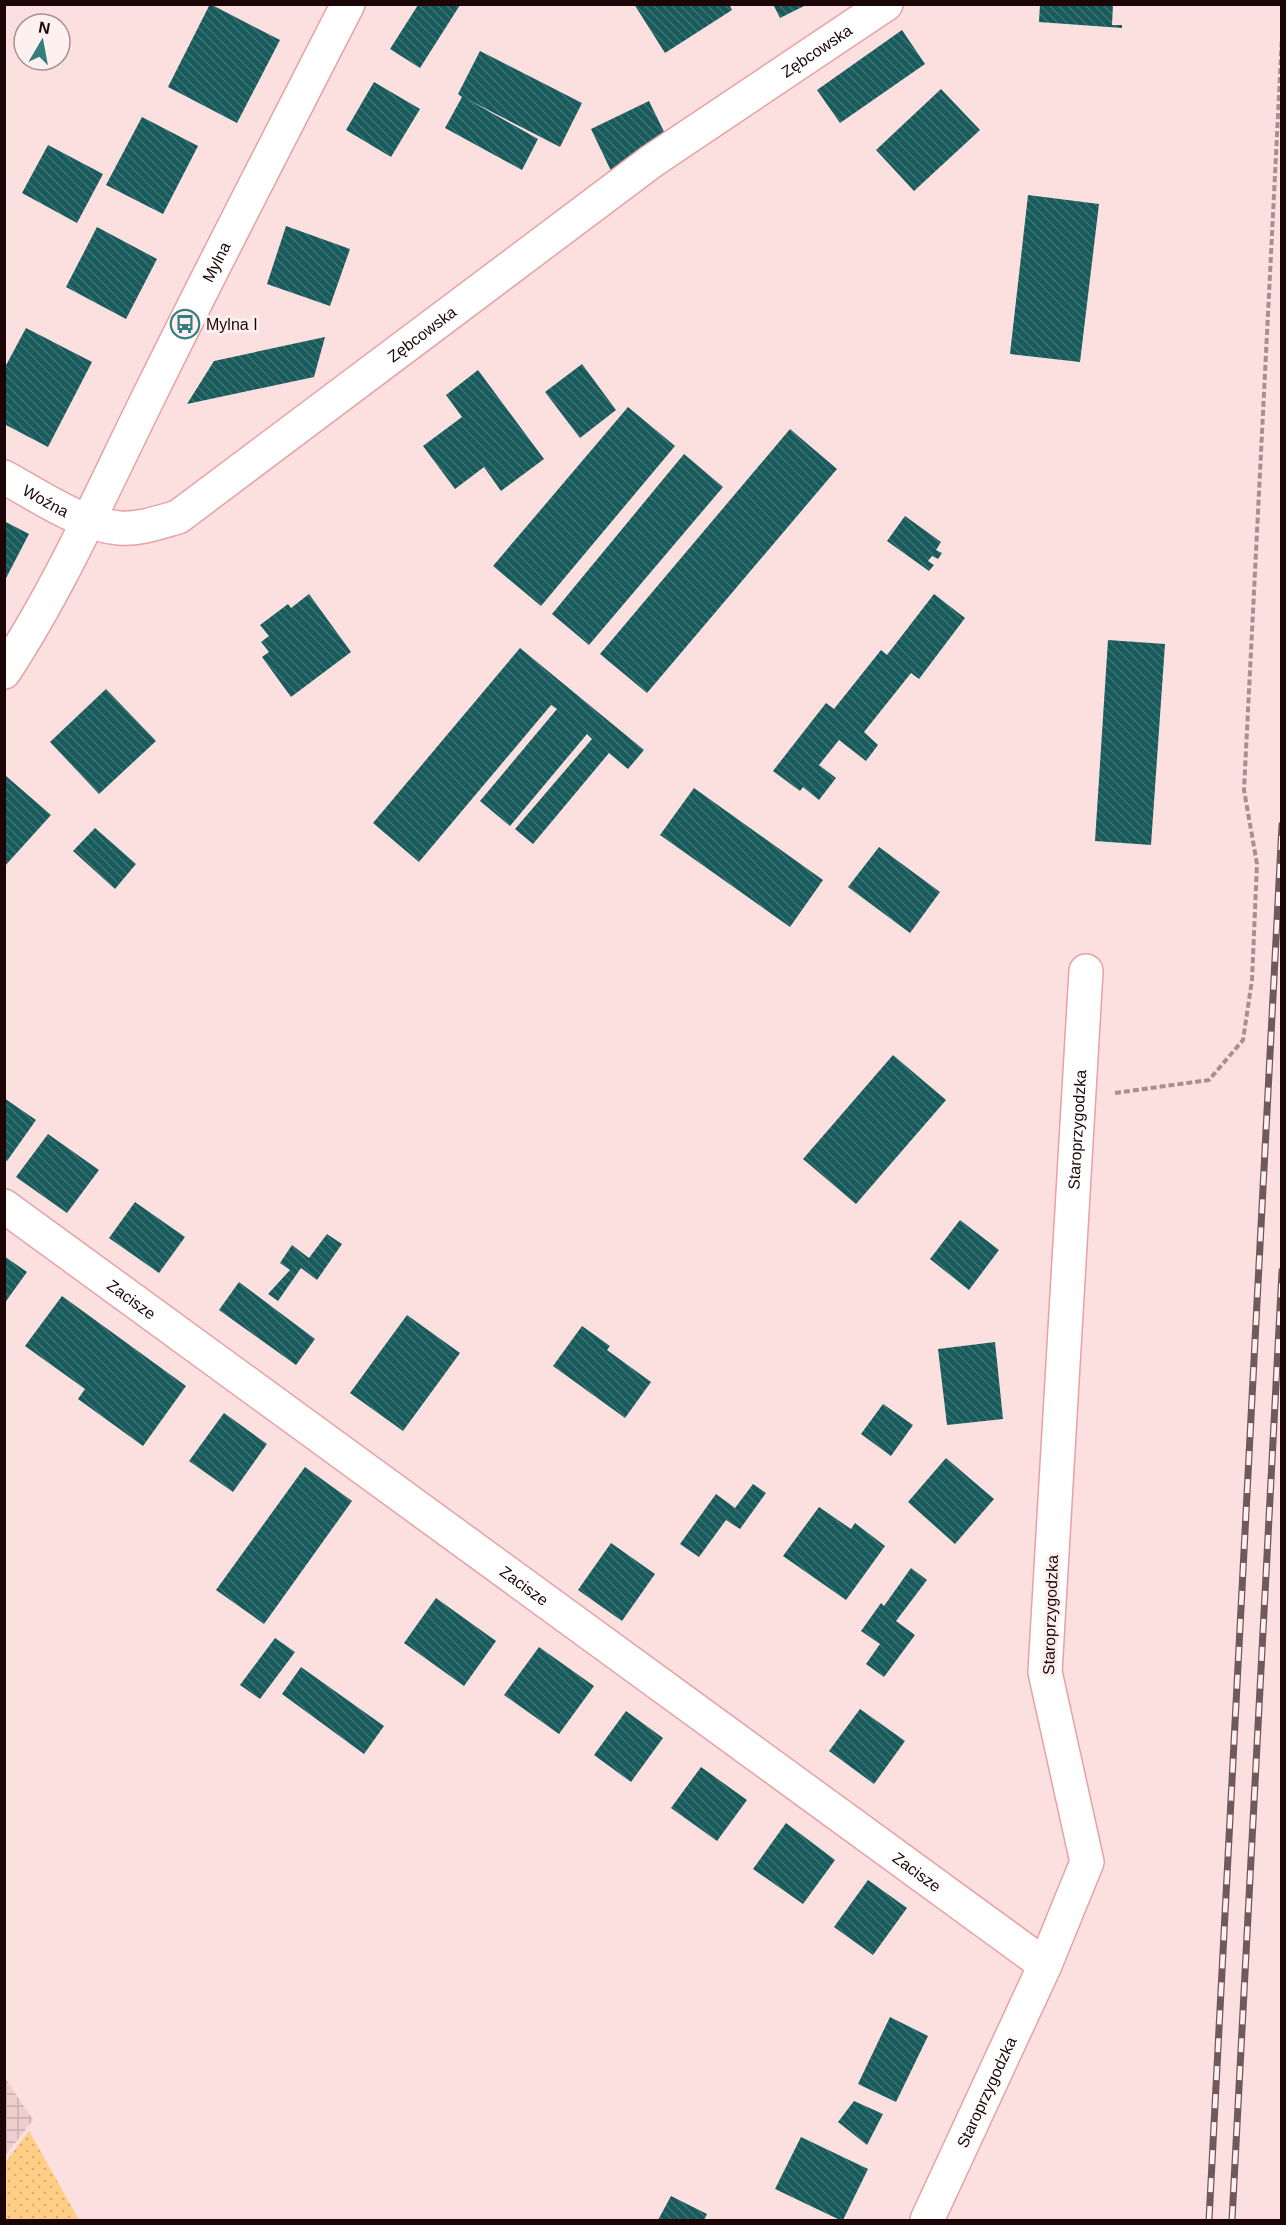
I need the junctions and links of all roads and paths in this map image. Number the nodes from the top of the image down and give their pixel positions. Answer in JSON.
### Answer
{"nodes":[{"id":1,"x":348,"y":4,"type":"edge"},
{"id":2,"x":886,"y":4,"type":"edge"},
{"id":3,"x":1281,"y":36,"type":"edge"},
{"id":4,"x":4,"y":477,"type":"edge"},
{"id":5,"x":87,"y":521,"type":"junction"},
{"id":6,"x":4,"y":672,"type":"edge"},
{"id":7,"x":1086,"y":971,"type":"dead end"},
{"id":8,"x":1079,"y":1099,"type":"junction"},
{"id":9,"x":4,"y":1206,"type":"edge"},
{"id":10,"x":1044,"y":1965,"type":"junction"},
{"id":11,"x":927,"y":2220,"type":"edge"}],
"edges":[{"from":1,"to":5,"type":"street","name":"Mylna"},
{"from":2,"to":5,"type":"street","name":"Zębcowska"},
{"from":3,"to":8,"type":"path"},
{"from":4,"to":5,"type":"street","name":"Woźna"},
{"from":5,"to":6,"type":"street"},
{"from":7,"to":8,"type":"street","name":"Staroprzygodzka"},
{"from":8,"to":10,"type":"street","name":"Staroprzygodzka"},
{"from":9,"to":10,"type":"street","name":"Zacisze"},
{"from":10,"to":11,"type":"street","name":"Staroprzygodzka"}]}
